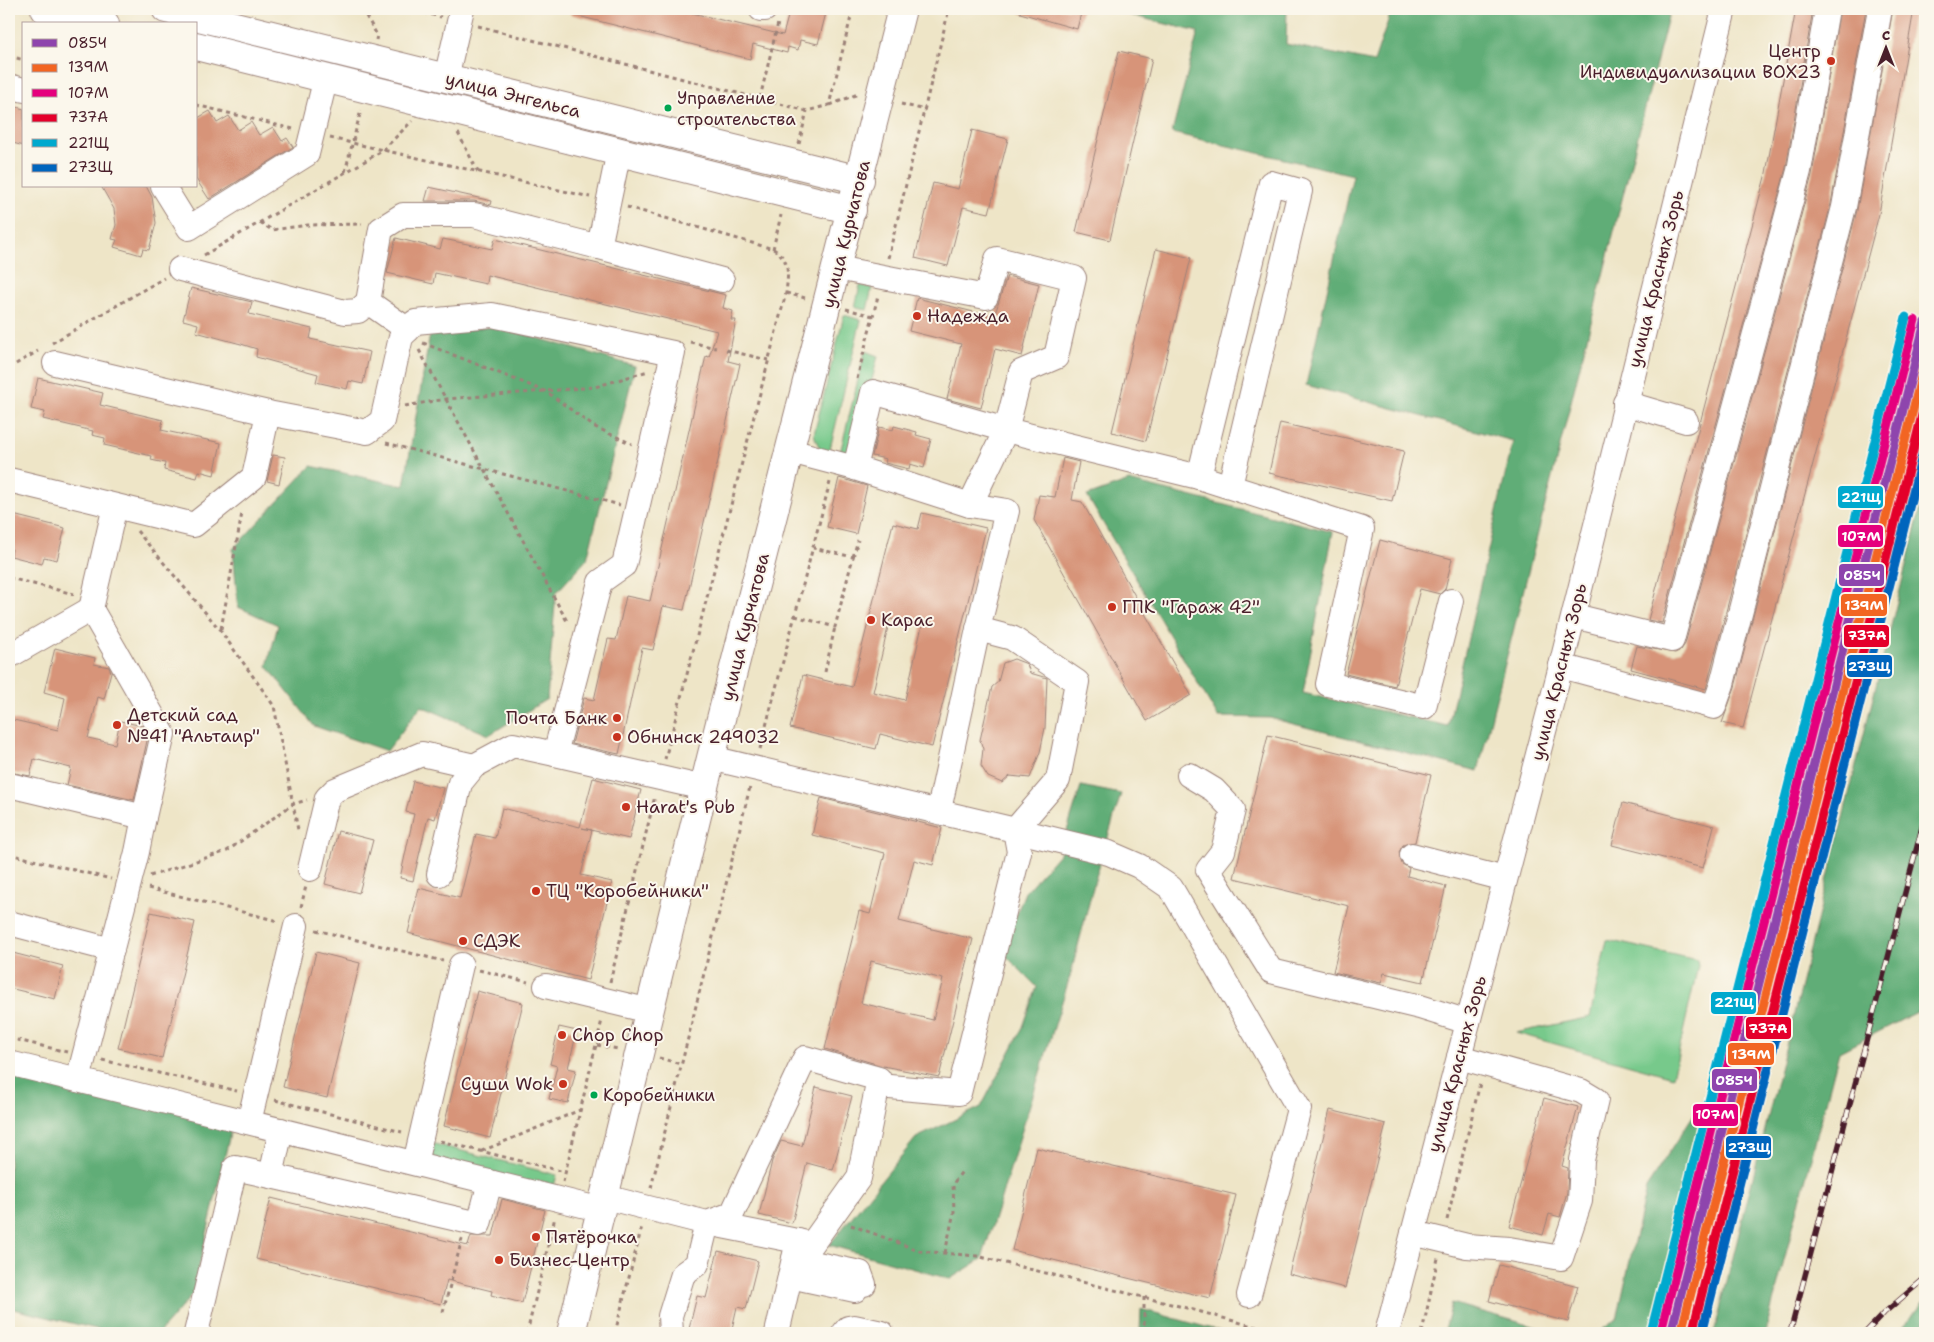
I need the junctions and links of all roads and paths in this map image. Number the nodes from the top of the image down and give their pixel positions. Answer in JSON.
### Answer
{"nodes":[{"id":1,"x":45,"y":9,"type":"edge"},
{"id":2,"x":166,"y":9,"type":"edge"},
{"id":3,"x":408,"y":9,"type":"edge"},
{"id":4,"x":764,"y":9,"type":"edge"},
{"id":5,"x":853,"y":9,"type":"edge"},
{"id":6,"x":902,"y":9,"type":"edge"},
{"id":7,"x":949,"y":9,"type":"edge"},
{"id":8,"x":1724,"y":9,"type":"edge"},
{"id":9,"x":1827,"y":9,"type":"edge"},
{"id":10,"x":1880,"y":9,"type":"edge"},
{"id":11,"x":461,"y":15,"type":"edge"},
{"id":12,"x":72,"y":20,"type":"edge"},
{"id":13,"x":88,"y":22,"type":"edge"},
{"id":14,"x":198,"y":46,"type":"edge"},
{"id":15,"x":9,"y":56,"type":"edge"},
{"id":16,"x":22,"y":59,"type":"edge"},
{"id":17,"x":326,"y":77,"type":"junction"},
{"id":18,"x":446,"y":78,"type":"junction"},
{"id":19,"x":9,"y":86,"type":"edge"},
{"id":20,"x":22,"y":89,"type":"edge"},
{"id":21,"x":858,"y":94,"type":"dead end"},
{"id":22,"x":760,"y":98,"type":"junction"},
{"id":23,"x":898,"y":104,"type":"dead end"},
{"id":24,"x":829,"y":105,"type":"junction"},
{"id":25,"x":925,"y":110,"type":"junction"},
{"id":26,"x":415,"y":119,"type":"dead end"},
{"id":27,"x":454,"y":126,"type":"dead end"},
{"id":28,"x":619,"y":151,"type":"junction"},
{"id":29,"x":478,"y":172,"type":"dead end"},
{"id":30,"x":860,"y":180,"type":"junction"},
{"id":31,"x":164,"y":188,"type":"edge"},
{"id":32,"x":852,"y":210,"type":"junction"},
{"id":33,"x":260,"y":222,"type":"junction"},
{"id":34,"x":381,"y":229,"type":"junction"},
{"id":35,"x":599,"y":247,"type":"junction"},
{"id":36,"x":837,"y":268,"type":"junction"},
{"id":37,"x":180,"y":269,"type":"junction"},
{"id":38,"x":883,"y":276,"type":"junction"},
{"id":39,"x":722,"y":280,"type":"dead end"},
{"id":40,"x":786,"y":294,"type":"dead end"},
{"id":41,"x":805,"y":298,"type":"dead end"},
{"id":42,"x":368,"y":302,"type":"junction"},
{"id":43,"x":846,"y":309,"type":"dead end"},
{"id":44,"x":873,"y":316,"type":"junction"},
{"id":45,"x":410,"y":334,"type":"junction"},
{"id":46,"x":726,"y":350,"type":"dead end"},
{"id":47,"x":50,"y":352,"type":"junction"},
{"id":48,"x":768,"y":360,"type":"dead end"},
{"id":49,"x":670,"y":365,"type":"junction"},
{"id":50,"x":9,"y":368,"type":"edge"},
{"id":51,"x":856,"y":380,"type":"dead end"},
{"id":52,"x":547,"y":392,"type":"junction"},
{"id":53,"x":446,"y":398,"type":"junction"},
{"id":54,"x":1625,"y":403,"type":"junction"},
{"id":55,"x":385,"y":410,"type":"junction"},
{"id":56,"x":268,"y":413,"type":"junction"},
{"id":57,"x":1686,"y":421,"type":"dead end"},
{"id":58,"x":371,"y":429,"type":"junction"},
{"id":59,"x":1006,"y":430,"type":"junction"},
{"id":60,"x":790,"y":451,"type":"junction"},
{"id":61,"x":650,"y":452,"type":"junction"},
{"id":62,"x":845,"y":465,"type":"junction"},
{"id":63,"x":484,"y":469,"type":"junction"},
{"id":64,"x":1199,"y":477,"type":"junction"},
{"id":65,"x":9,"y":480,"type":"edge"},
{"id":66,"x":248,"y":482,"type":"junction"},
{"id":67,"x":1230,"y":486,"type":"junction"},
{"id":68,"x":970,"y":505,"type":"junction"},
{"id":69,"x":115,"y":506,"type":"junction"},
{"id":70,"x":637,"y":509,"type":"junction"},
{"id":71,"x":858,"y":540,"type":"dead end"},
{"id":72,"x":812,"y":548,"type":"junction"},
{"id":73,"x":853,"y":557,"type":"junction"},
{"id":74,"x":9,"y":578,"type":"edge"},
{"id":75,"x":1451,"y":601,"type":"dead end"},
{"id":76,"x":92,"y":604,"type":"junction"},
{"id":77,"x":794,"y":616,"type":"junction"},
{"id":78,"x":1574,"y":616,"type":"junction"},
{"id":79,"x":835,"y":627,"type":"junction"},
{"id":80,"x":978,"y":629,"type":"junction"},
{"id":81,"x":220,"y":630,"type":"junction"},
{"id":82,"x":582,"y":649,"type":"junction"},
{"id":83,"x":9,"y":656,"type":"edge"},
{"id":84,"x":1561,"y":666,"type":"junction"},
{"id":85,"x":824,"y":672,"type":"dead end"},
{"id":86,"x":555,"y":754,"type":"junction"},
{"id":87,"x":711,"y":758,"type":"junction"},
{"id":88,"x":474,"y":766,"type":"junction"},
{"id":89,"x":755,"y":768,"type":"junction"},
{"id":90,"x":1189,"y":774,"type":"dead end"},
{"id":91,"x":9,"y":785,"type":"edge"},
{"id":92,"x":704,"y":788,"type":"junction"},
{"id":93,"x":335,"y":790,"type":"junction"},
{"id":94,"x":293,"y":804,"type":"junction"},
{"id":95,"x":939,"y":810,"type":"junction"},
{"id":96,"x":144,"y":817,"type":"junction"},
{"id":97,"x":1016,"y":830,"type":"junction"},
{"id":98,"x":300,"y":838,"type":"dead end"},
{"id":99,"x":1412,"y":855,"type":"dead end"},
{"id":100,"x":439,"y":874,"type":"dead end"},
{"id":101,"x":307,"y":876,"type":"junction"},
{"id":102,"x":1505,"y":879,"type":"junction"},
{"id":103,"x":128,"y":883,"type":"junction"},
{"id":104,"x":305,"y":892,"type":"junction"},
{"id":105,"x":9,"y":923,"type":"edge"},
{"id":106,"x":296,"y":926,"type":"joint"},
{"id":107,"x":112,"y":950,"type":"junction"},
{"id":108,"x":461,"y":965,"type":"dead end"},
{"id":109,"x":546,"y":986,"type":"dead end"},
{"id":110,"x":650,"y":1012,"type":"junction"},
{"id":111,"x":1468,"y":1022,"type":"junction"},
{"id":112,"x":9,"y":1038,"type":"edge"},
{"id":113,"x":84,"y":1056,"type":"junction"},
{"id":114,"x":1458,"y":1057,"type":"junction"},
{"id":115,"x":9,"y":1062,"type":"edge"},
{"id":116,"x":1485,"y":1064,"type":"junction"},
{"id":117,"x":78,"y":1080,"type":"junction"},
{"id":118,"x":878,"y":1086,"type":"junction"},
{"id":119,"x":255,"y":1095,"type":"junction"},
{"id":120,"x":580,"y":1110,"type":"dead end"},
{"id":121,"x":249,"y":1122,"type":"junction"},
{"id":122,"x":281,"y":1130,"type":"junction"},
{"id":123,"x":421,"y":1136,"type":"junction"},
{"id":124,"x":481,"y":1152,"type":"junction"},
{"id":125,"x":415,"y":1164,"type":"junction"},
{"id":126,"x":963,"y":1170,"type":"dead end"},
{"id":127,"x":565,"y":1172,"type":"dead end"},
{"id":128,"x":271,"y":1176,"type":"junction"},
{"id":129,"x":490,"y":1182,"type":"junction"},
{"id":130,"x":604,"y":1204,"type":"junction"},
{"id":131,"x":646,"y":1208,"type":"junction"},
{"id":132,"x":832,"y":1215,"type":"junction"},
{"id":133,"x":466,"y":1221,"type":"junction"},
{"id":134,"x":707,"y":1223,"type":"junction"},
{"id":135,"x":1413,"y":1233,"type":"junction"},
{"id":136,"x":1442,"y":1240,"type":"junction"},
{"id":137,"x":945,"y":1253,"type":"junction"},
{"id":138,"x":794,"y":1259,"type":"junction"},
{"id":139,"x":859,"y":1287,"type":"dead end"},
{"id":140,"x":1249,"y":1295,"type":"dead end"},
{"id":141,"x":1144,"y":1297,"type":"junction"},
{"id":142,"x":443,"y":1312,"type":"dead end"},
{"id":143,"x":196,"y":1333,"type":"edge"},
{"id":144,"x":571,"y":1333,"type":"edge"},
{"id":145,"x":615,"y":1333,"type":"edge"},
{"id":146,"x":671,"y":1333,"type":"edge"},
{"id":147,"x":777,"y":1333,"type":"edge"},
{"id":148,"x":844,"y":1333,"type":"edge"},
{"id":149,"x":882,"y":1333,"type":"edge"},
{"id":150,"x":1144,"y":1333,"type":"edge"},
{"id":151,"x":1278,"y":1333,"type":"edge"},
{"id":152,"x":1387,"y":1333,"type":"edge"},
{"id":153,"x":1422,"y":1333,"type":"edge"}],
"edges":[{"from":1,"to":12,"type":"main road"},
{"from":2,"to":18,"type":"main road","name":"улица Энгельса"},
{"from":3,"to":11,"type":"path"},
{"from":4,"to":22,"type":"path"},
{"from":5,"to":24,"type":"path"},
{"from":6,"to":30,"type":"main road","name":"улица Курчатова"},
{"from":7,"to":25,"type":"path"},
{"from":8,"to":54,"type":"street","name":"улица Красных Зорь"},
{"from":9,"to":78,"type":"street"},
{"from":10,"to":84,"type":"street"},
{"from":11,"to":18,"type":"street"},
{"from":11,"to":22,"type":"path"},
{"from":12,"to":13,"type":"main road"},
{"from":14,"to":17,"type":"main road","name":"улица Энгельса"},
{"from":15,"to":16,"type":"path"},
{"from":17,"to":28,"type":"main road","name":"улица Энгельса"},
{"from":17,"to":31,"type":"street"},
{"from":18,"to":30,"type":"main road","name":"улица Энгельса"},
{"from":19,"to":20,"type":"street"},
{"from":21,"to":24,"type":"path"},
{"from":22,"to":24,"type":"path"},
{"from":23,"to":25,"type":"path"},
{"from":25,"to":38,"type":"path"},
{"from":26,"to":33,"type":"path"},
{"from":27,"to":29,"type":"path"},
{"from":28,"to":32,"type":"main road","name":"улица Энгельса"},
{"from":28,"to":35,"type":"street"},
{"from":30,"to":32,"type":"main road","name":"улица Курчатова"},
{"from":32,"to":36,"type":"main road","name":"улица Курчатова"},
{"from":33,"to":34,"type":"path"},
{"from":33,"to":37,"type":"path"},
{"from":34,"to":35,"type":"street"},
{"from":34,"to":42,"type":"street"},
{"from":35,"to":39,"type":"street"},
{"from":36,"to":38,"type":"street"},
{"from":36,"to":60,"type":"main road","name":"улица Курчатова"},
{"from":37,"to":42,"type":"street"},
{"from":37,"to":47,"type":"path"},
{"from":38,"to":44,"type":"path"},
{"from":38,"to":59,"type":"street"},
{"from":40,"to":41,"type":"path"},
{"from":42,"to":45,"type":"street"},
{"from":43,"to":44,"type":"path"},
{"from":44,"to":51,"type":"path"},
{"from":45,"to":49,"type":"street"},
{"from":45,"to":52,"type":"path"},
{"from":45,"to":53,"type":"path"},
{"from":45,"to":55,"type":"street"},
{"from":46,"to":48,"type":"path"},
{"from":47,"to":50,"type":"path"},
{"from":47,"to":56,"type":"street"},
{"from":49,"to":52,"type":"path"},
{"from":49,"to":61,"type":"street"},
{"from":52,"to":53,"type":"path"},
{"from":52,"to":61,"type":"path"},
{"from":53,"to":55,"type":"path"},
{"from":53,"to":63,"type":"path"},
{"from":54,"to":57,"type":"street"},
{"from":54,"to":78,"type":"street","name":"улица Красных Зорь"},
{"from":55,"to":58,"type":"street"},
{"from":56,"to":58,"type":"street"},
{"from":56,"to":66,"type":"street"},
{"from":58,"to":63,"type":"path"},
{"from":59,"to":62,"type":"street"},
{"from":59,"to":64,"type":"street"},
{"from":59,"to":68,"type":"street"},
{"from":60,"to":62,"type":"street"},
{"from":60,"to":87,"type":"main road","name":"улица Курчатова"},
{"from":61,"to":70,"type":"street"},
{"from":62,"to":68,"type":"street"},
{"from":62,"to":72,"type":"path"},
{"from":63,"to":70,"type":"path"},
{"from":63,"to":82,"type":"path"},
{"from":64,"to":67,"type":"street"},
{"from":64,"to":67,"type":"street"},
{"from":65,"to":69,"type":"street"},
{"from":66,"to":69,"type":"street"},
{"from":66,"to":81,"type":"path"},
{"from":67,"to":75,"type":"street"},
{"from":68,"to":80,"type":"street"},
{"from":69,"to":76,"type":"street"},
{"from":69,"to":81,"type":"path"},
{"from":70,"to":82,"type":"street"},
{"from":71,"to":73,"type":"path"},
{"from":72,"to":73,"type":"path"},
{"from":72,"to":77,"type":"path"},
{"from":73,"to":79,"type":"path"},
{"from":74,"to":76,"type":"path"},
{"from":76,"to":83,"type":"street"},
{"from":76,"to":96,"type":"street"},
{"from":77,"to":79,"type":"path"},
{"from":77,"to":89,"type":"path"},
{"from":78,"to":84,"type":"street","name":"улица Красных Зорь"},
{"from":79,"to":85,"type":"path"},
{"from":80,"to":95,"type":"street"},
{"from":80,"to":97,"type":"street"},
{"from":81,"to":94,"type":"path"},
{"from":82,"to":86,"type":"street"},
{"from":84,"to":102,"type":"street","name":"улица Красных Зорь"},
{"from":86,"to":88,"type":"street"},
{"from":86,"to":92,"type":"street"},
{"from":87,"to":89,"type":"street"},
{"from":87,"to":92,"type":"main road","name":"улица Курчатова"},
{"from":88,"to":93,"type":"street"},
{"from":88,"to":100,"type":"street"},
{"from":89,"to":95,"type":"street"},
{"from":89,"to":131,"type":"path"},
{"from":90,"to":111,"type":"street"},
{"from":91,"to":96,"type":"street"},
{"from":92,"to":110,"type":"main road","name":"улица Курчатова"},
{"from":93,"to":94,"type":"path"},
{"from":93,"to":101,"type":"street"},
{"from":94,"to":98,"type":"path"},
{"from":94,"to":103,"type":"path"},
{"from":95,"to":97,"type":"street"},
{"from":96,"to":103,"type":"street"},
{"from":97,"to":118,"type":"street"},
{"from":97,"to":140,"type":"street"},
{"from":99,"to":102,"type":"street"},
{"from":101,"to":104,"type":"path"},
{"from":101,"to":104,"type":"path"},
{"from":102,"to":111,"type":"street","name":"улица Красных Зорь"},
{"from":103,"to":107,"type":"street"},
{"from":104,"to":106,"type":"path"},
{"from":105,"to":107,"type":"street"},
{"from":106,"to":119,"type":"street"},
{"from":107,"to":113,"type":"street"},
{"from":108,"to":123,"type":"street"},
{"from":109,"to":110,"type":"street"},
{"from":110,"to":130,"type":"main road","name":"улица Курчатова"},
{"from":111,"to":114,"type":"street","name":"улица Красных Зорь"},
{"from":112,"to":113,"type":"path"},
{"from":113,"to":117,"type":"street"},
{"from":113,"to":119,"type":"path"},
{"from":114,"to":116,"type":"street"},
{"from":114,"to":135,"type":"street","name":"улица Красных Зорь"},
{"from":115,"to":117,"type":"street"},
{"from":116,"to":136,"type":"path"},
{"from":116,"to":136,"type":"street"},
{"from":117,"to":121,"type":"street"},
{"from":118,"to":132,"type":"street"},
{"from":118,"to":134,"type":"street"},
{"from":119,"to":121,"type":"street"},
{"from":119,"to":123,"type":"path"},
{"from":120,"to":124,"type":"path"},
{"from":121,"to":122,"type":"street"},
{"from":122,"to":125,"type":"street"},
{"from":122,"to":128,"type":"street"},
{"from":123,"to":124,"type":"path"},
{"from":123,"to":125,"type":"street"},
{"from":124,"to":127,"type":"path"},
{"from":125,"to":129,"type":"street"},
{"from":126,"to":137,"type":"path"},
{"from":128,"to":133,"type":"street"},
{"from":128,"to":143,"type":"street"},
{"from":129,"to":130,"type":"street"},
{"from":129,"to":133,"type":"street"},
{"from":130,"to":131,"type":"street"},
{"from":130,"to":144,"type":"main road","name":"улица Курчатова"},
{"from":131,"to":134,"type":"street"},
{"from":131,"to":145,"type":"path"},
{"from":132,"to":137,"type":"path"},
{"from":132,"to":138,"type":"street"},
{"from":133,"to":142,"type":"path"},
{"from":134,"to":138,"type":"street"},
{"from":134,"to":146,"type":"street"},
{"from":135,"to":136,"type":"street"},
{"from":135,"to":152,"type":"street","name":"улица Красных Зорь"},
{"from":136,"to":153,"type":"path"},
{"from":137,"to":141,"type":"path"},
{"from":138,"to":139,"type":"street"},
{"from":138,"to":147,"type":"street"},
{"from":141,"to":150,"type":"path"},
{"from":141,"to":151,"type":"path"},
{"from":148,"to":149,"type":"street"}]}
